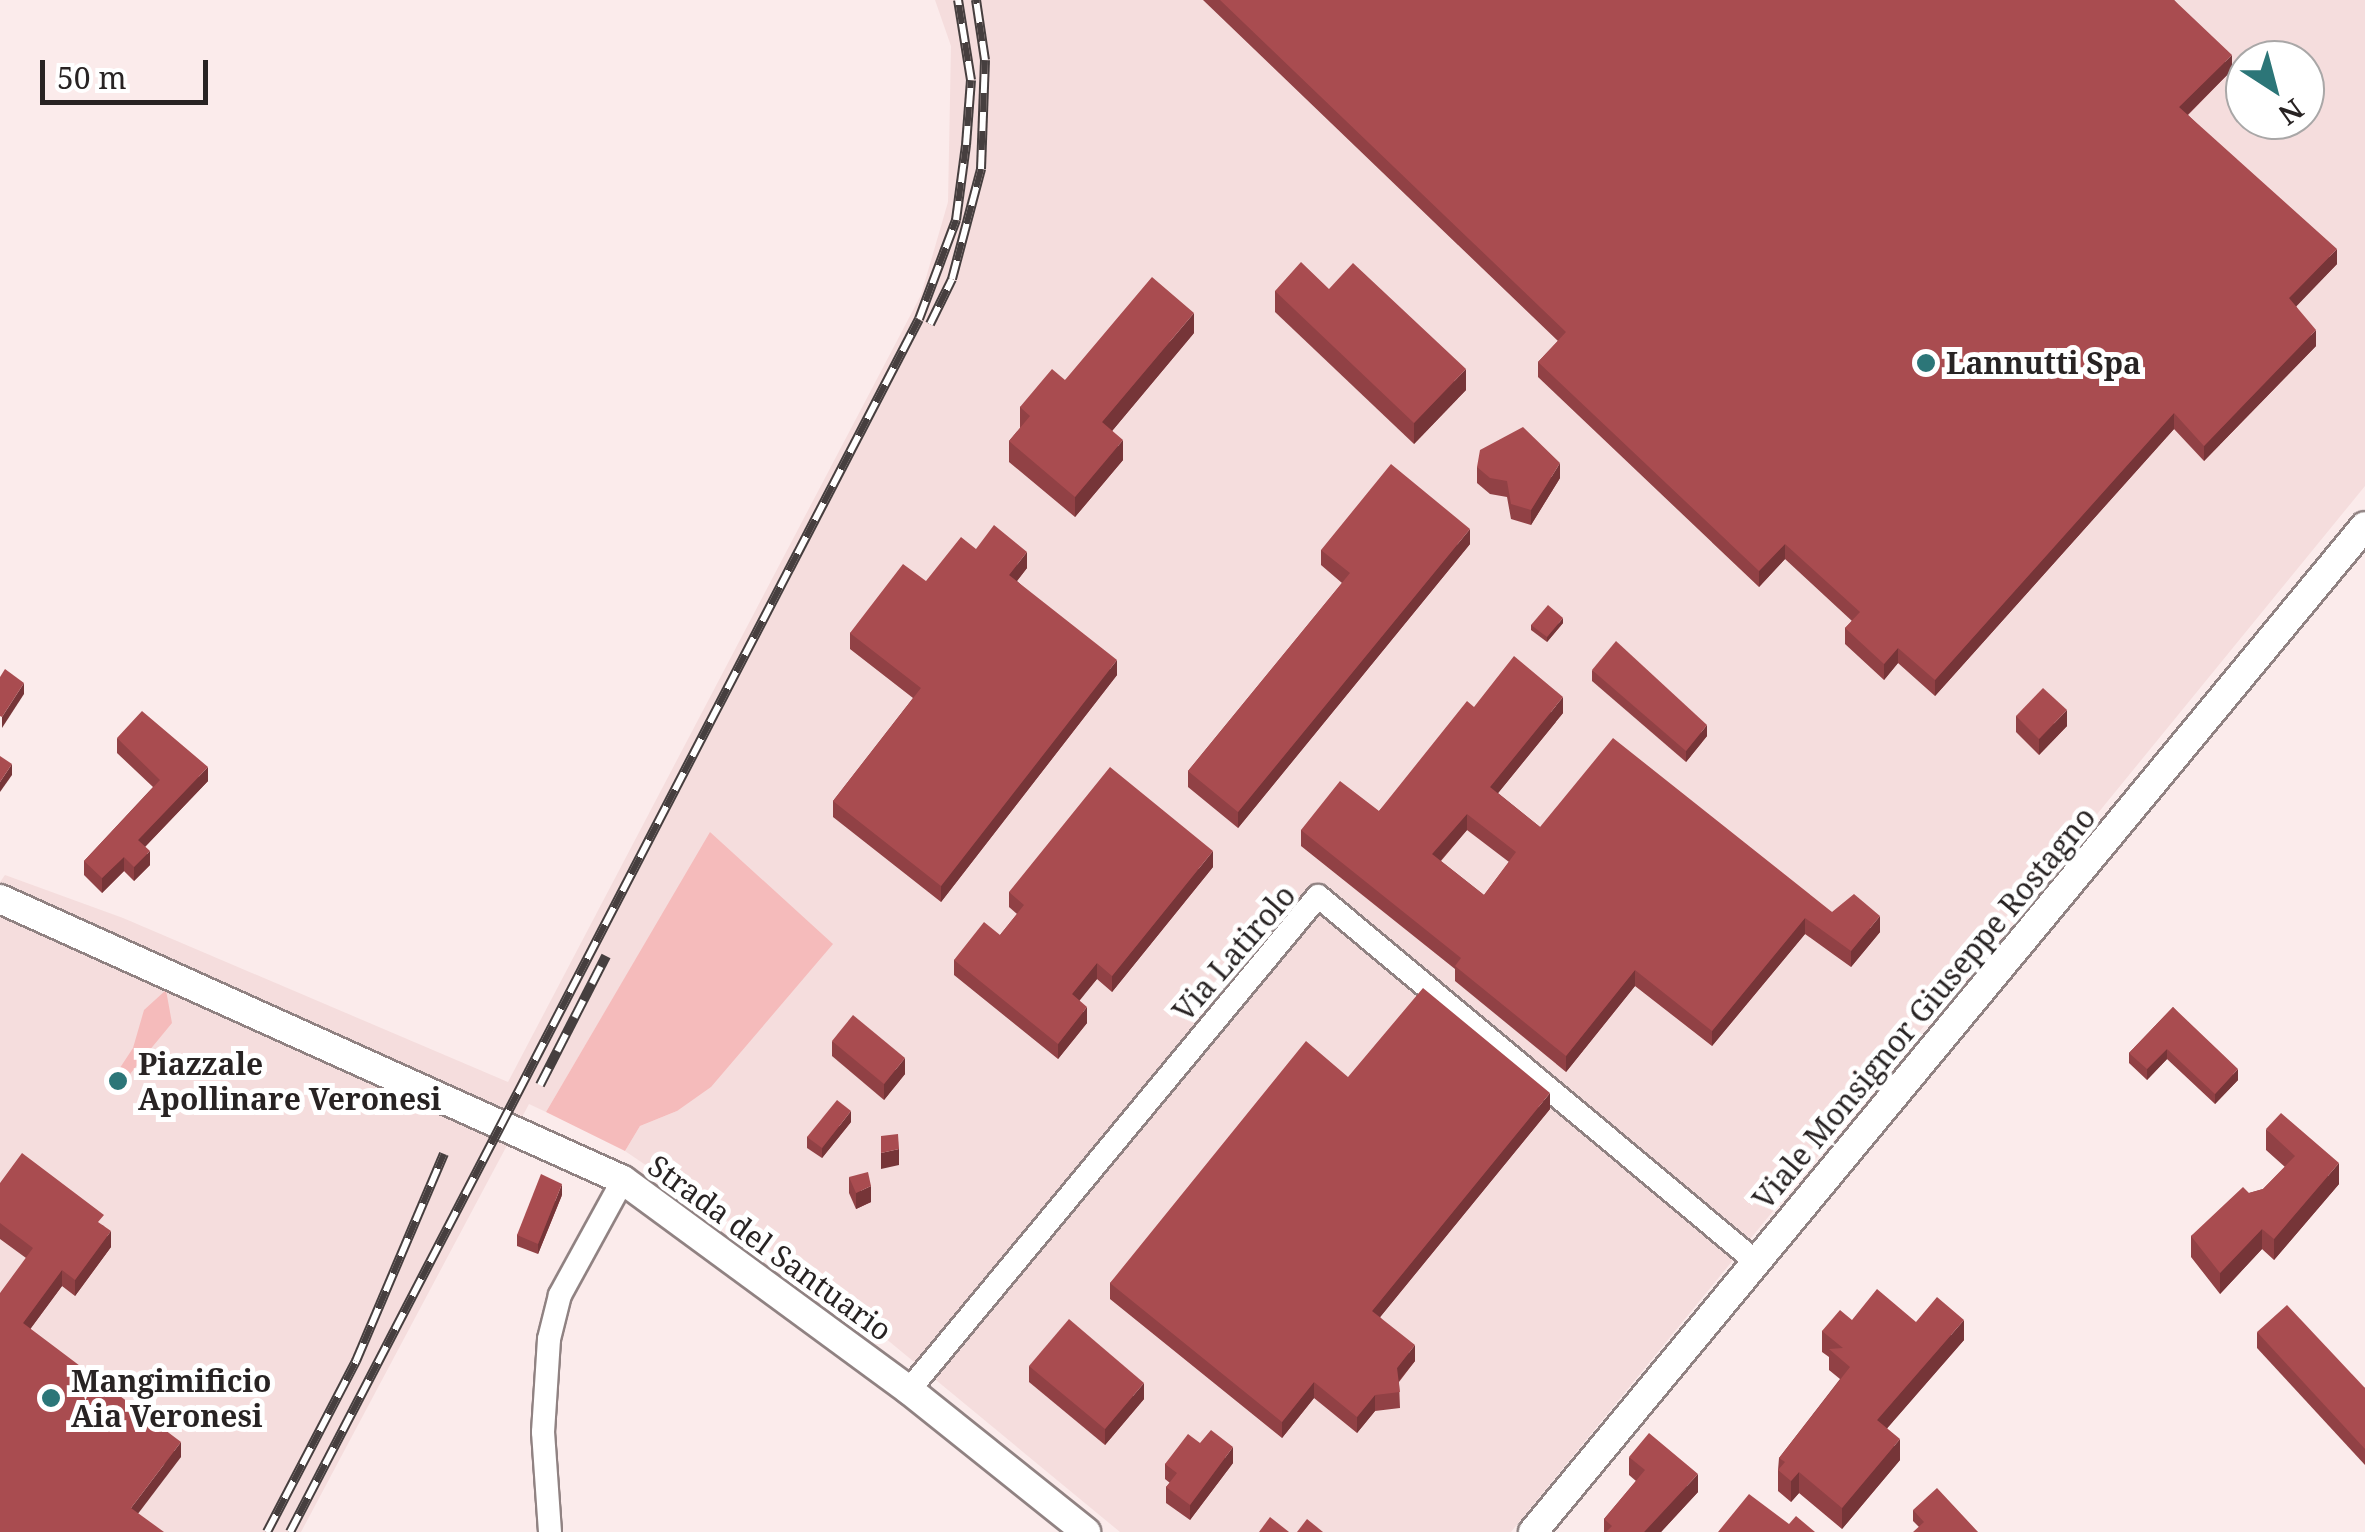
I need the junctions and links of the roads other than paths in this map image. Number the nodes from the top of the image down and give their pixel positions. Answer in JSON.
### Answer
{"nodes":[{"id":1,"x":2365,"y":526,"type":"edge"},
{"id":2,"x":0,"y":898,"type":"edge"},
{"id":3,"x":622,"y":1180,"type":"junction"},
{"id":4,"x":1755,"y":1261,"type":"junction"},
{"id":5,"x":909,"y":1390,"type":"junction"},
{"id":6,"x":550,"y":1532,"type":"edge"},
{"id":7,"x":1086,"y":1532,"type":"edge"},
{"id":8,"x":1533,"y":1532,"type":"edge"}],
"edges":[{"from":1,"to":4,"type":"street","name":"Viale Monsignor Giuseppe Rostagno"},
{"from":2,"to":3,"type":"street","name":"Strada del Santuario"},
{"from":3,"to":5,"type":"street","name":"Strada del Santuario"},
{"from":3,"to":6,"type":"street"},
{"from":4,"to":5,"type":"street","name":"Via Latirolo"},
{"from":4,"to":8,"type":"street","name":"Viale Monsignor Giuseppe Rostagno"},
{"from":5,"to":7,"type":"street","name":"Strada del Santuario"}]}
